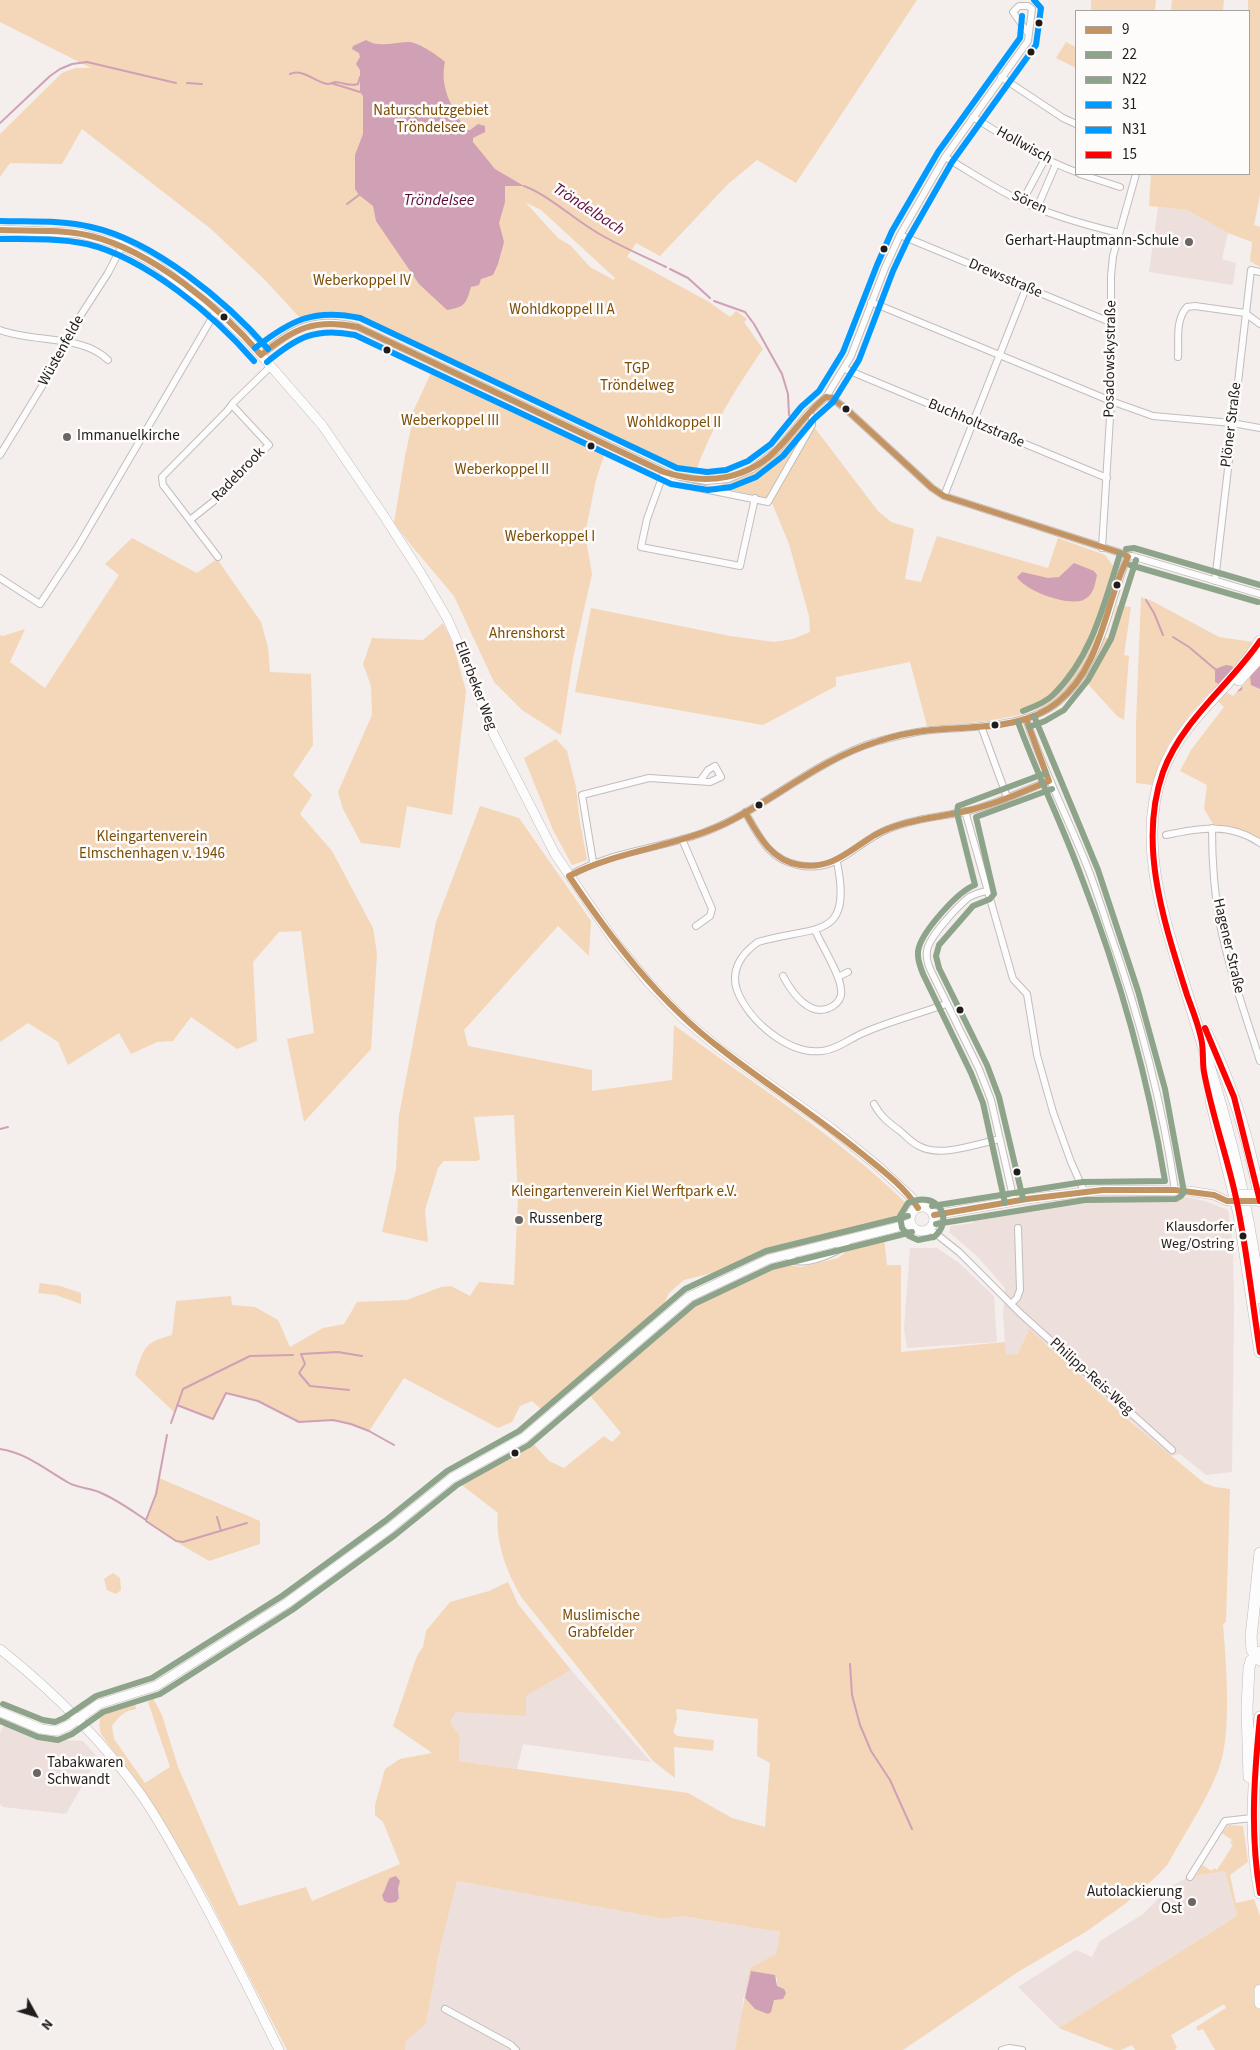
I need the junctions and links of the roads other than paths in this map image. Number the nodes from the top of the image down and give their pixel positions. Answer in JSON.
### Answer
{"nodes":[{"id":1,"x":1028,"y":33,"type":"dead end"},
{"id":2,"x":1001,"y":77,"type":"junction"},
{"id":3,"x":973,"y":117,"type":"junction"},
{"id":4,"x":1075,"y":124,"type":"edge"},
{"id":5,"x":945,"y":157,"type":"junction"},
{"id":6,"x":1045,"y":159,"type":"junction"},
{"id":7,"x":1056,"y":164,"type":"junction"},
{"id":8,"x":1075,"y":172,"type":"edge"},
{"id":9,"x":1083,"y":175,"type":"edge"},
{"id":10,"x":1136,"y":175,"type":"edge"},
{"id":11,"x":1120,"y":187,"type":"dead end"},
{"id":12,"x":1022,"y":202,"type":"junction"},
{"id":13,"x":1037,"y":208,"type":"junction"},
{"id":14,"x":0,"y":230,"type":"edge"},
{"id":15,"x":1119,"y":234,"type":"junction"},
{"id":16,"x":900,"y":235,"type":"junction"},
{"id":17,"x":122,"y":246,"type":"junction"},
{"id":18,"x":1260,"y":272,"type":"edge"},
{"id":19,"x":1026,"y":288,"type":"junction"},
{"id":20,"x":871,"y":302,"type":"junction"},
{"id":21,"x":216,"y":311,"type":"junction"},
{"id":22,"x":1245,"y":313,"type":"junction"},
{"id":23,"x":1110,"y":322,"type":"junction"},
{"id":24,"x":1260,"y":324,"type":"edge"},
{"id":25,"x":0,"y":330,"type":"edge"},
{"id":26,"x":66,"y":342,"type":"junction"},
{"id":27,"x":1000,"y":354,"type":"junction"},
{"id":28,"x":261,"y":355,"type":"junction"},
{"id":29,"x":1178,"y":357,"type":"dead end"},
{"id":30,"x":108,"y":360,"type":"dead end"},
{"id":31,"x":271,"y":366,"type":"junction"},
{"id":32,"x":845,"y":369,"type":"junction"},
{"id":33,"x":826,"y":397,"type":"junction"},
{"id":34,"x":1112,"y":401,"type":"junction"},
{"id":35,"x":232,"y":406,"type":"junction"},
{"id":36,"x":808,"y":413,"type":"junction"},
{"id":37,"x":974,"y":423,"type":"junction"},
{"id":38,"x":1232,"y":423,"type":"junction"},
{"id":39,"x":1260,"y":428,"type":"edge"},
{"id":40,"x":0,"y":455,"type":"edge"},
{"id":41,"x":664,"y":472,"type":"junction"},
{"id":42,"x":1106,"y":478,"type":"junction"},
{"id":43,"x":944,"y":496,"type":"junction"},
{"id":44,"x":755,"y":498,"type":"junction"},
{"id":45,"x":190,"y":520,"type":"junction"},
{"id":46,"x":1102,"y":548,"type":"junction"},
{"id":47,"x":218,"y":557,"type":"dead end"},
{"id":48,"x":1128,"y":557,"type":"junction"},
{"id":49,"x":0,"y":578,"type":"edge"},
{"id":50,"x":1215,"y":581,"type":"junction"},
{"id":51,"x":1260,"y":594,"type":"edge"},
{"id":52,"x":1260,"y":641,"type":"edge"},
{"id":53,"x":1260,"y":657,"type":"edge"},
{"id":54,"x":1215,"y":700,"type":"junction"},
{"id":55,"x":1026,"y":719,"type":"junction"},
{"id":56,"x":981,"y":726,"type":"junction"},
{"id":57,"x":700,"y":781,"type":"dead end"},
{"id":58,"x":1049,"y":781,"type":"junction"},
{"id":59,"x":1007,"y":797,"type":"junction"},
{"id":60,"x":965,"y":811,"type":"junction"},
{"id":61,"x":745,"y":812,"type":"junction"},
{"id":62,"x":1212,"y":828,"type":"junction"},
{"id":63,"x":1166,"y":835,"type":"dead end"},
{"id":64,"x":682,"y":840,"type":"junction"},
{"id":65,"x":1260,"y":842,"type":"edge"},
{"id":66,"x":593,"y":862,"type":"junction"},
{"id":67,"x":837,"y":862,"type":"junction"},
{"id":68,"x":569,"y":876,"type":"junction"},
{"id":69,"x":986,"y":891,"type":"junction"},
{"id":70,"x":696,"y":926,"type":"dead end"},
{"id":71,"x":815,"y":930,"type":"junction"},
{"id":72,"x":848,"y":972,"type":"dead end"},
{"id":73,"x":783,"y":976,"type":"dead end"},
{"id":74,"x":838,"y":977,"type":"junction"},
{"id":75,"x":946,"y":1004,"type":"junction"},
{"id":76,"x":1204,"y":1038,"type":"junction"},
{"id":77,"x":1260,"y":1061,"type":"edge"},
{"id":78,"x":874,"y":1104,"type":"dead end"},
{"id":79,"x":1000,"y":1139,"type":"junction"},
{"id":80,"x":1174,"y":1190,"type":"junction"},
{"id":81,"x":1084,"y":1191,"type":"junction"},
{"id":82,"x":1258,"y":1197,"type":"edge"},
{"id":83,"x":1233,"y":1198,"type":"junction"},
{"id":84,"x":1014,"y":1201,"type":"junction"},
{"id":85,"x":918,"y":1208,"type":"junction"},
{"id":86,"x":934,"y":1215,"type":"junction"},
{"id":87,"x":910,"y":1224,"type":"junction"},
{"id":88,"x":1018,"y":1228,"type":"dead end"},
{"id":89,"x":930,"y":1229,"type":"junction"},
{"id":90,"x":1260,"y":1245,"type":"edge"},
{"id":91,"x":1260,"y":1298,"type":"edge"},
{"id":92,"x":1010,"y":1304,"type":"junction"},
{"id":93,"x":1260,"y":1352,"type":"edge"},
{"id":94,"x":1172,"y":1450,"type":"dead end"},
{"id":95,"x":1260,"y":1553,"type":"edge"},
{"id":96,"x":0,"y":1649,"type":"edge"},
{"id":97,"x":1258,"y":1656,"type":"edge"},
{"id":98,"x":1,"y":1715,"type":"edge"},
{"id":99,"x":1260,"y":1717,"type":"edge"},
{"id":100,"x":78,"y":1719,"type":"junction"},
{"id":101,"x":1252,"y":1806,"type":"junction"},
{"id":102,"x":1252,"y":1818,"type":"junction"},
{"id":103,"x":1190,"y":1877,"type":"dead end"},
{"id":104,"x":1260,"y":1893,"type":"edge"},
{"id":105,"x":1260,"y":1990,"type":"edge"},
{"id":106,"x":1260,"y":1997,"type":"edge"},
{"id":107,"x":1260,"y":2003,"type":"edge"},
{"id":108,"x":445,"y":2009,"type":"dead end"},
{"id":109,"x":279,"y":2050,"type":"edge"},
{"id":110,"x":516,"y":2050,"type":"edge"},
{"id":111,"x":1002,"y":2050,"type":"edge"},
{"id":112,"x":1022,"y":2050,"type":"edge"}],
"edges":[{"from":1,"to":2,"type":"street"},
{"from":2,"to":3,"type":"street"},
{"from":2,"to":4,"type":"street"},
{"from":3,"to":5,"type":"street"},
{"from":3,"to":6,"type":"street","name":"Hollwisch"},
{"from":5,"to":12,"type":"street","name":"Sören"},
{"from":5,"to":16,"type":"street"},
{"from":6,"to":7,"type":"street","name":"Hollwisch"},
{"from":6,"to":12,"type":"street"},
{"from":7,"to":8,"type":"street","name":"Hollwisch"},
{"from":7,"to":13,"type":"street"},
{"from":9,"to":11,"type":"street"},
{"from":10,"to":15,"type":"street","name":"Posadowskystraße"},
{"from":12,"to":13,"type":"street","name":"Sören"},
{"from":13,"to":15,"type":"street","name":"Sören"},
{"from":14,"to":17,"type":"street","name":"Ellerbeker Weg"},
{"from":15,"to":23,"type":"street","name":"Posadowskystraße"},
{"from":16,"to":19,"type":"street","name":"Drewsstraße"},
{"from":16,"to":20,"type":"street"},
{"from":17,"to":21,"type":"street","name":"Ellerbeker Weg"},
{"from":17,"to":26,"type":"street","name":"Wüstenfelde"},
{"from":18,"to":22,"type":"street","name":"Plöner Straße"},
{"from":19,"to":23,"type":"street","name":"Drewsstraße"},
{"from":19,"to":27,"type":"street"},
{"from":20,"to":27,"type":"street"},
{"from":20,"to":32,"type":"street"},
{"from":21,"to":28,"type":"street","name":"Ellerbeker Weg"},
{"from":21,"to":49,"type":"street"},
{"from":22,"to":24,"type":"street"},
{"from":22,"to":29,"type":"street"},
{"from":22,"to":38,"type":"street","name":"Plöner Straße"},
{"from":23,"to":34,"type":"street","name":"Posadowskystraße"},
{"from":25,"to":26,"type":"street"},
{"from":26,"to":30,"type":"street"},
{"from":26,"to":40,"type":"street","name":"Wüstenfelde"},
{"from":27,"to":34,"type":"street"},
{"from":27,"to":37,"type":"street"},
{"from":28,"to":31,"type":"street","name":"Ellerbeker Weg"},
{"from":28,"to":41,"type":"street"},
{"from":31,"to":35,"type":"street"},
{"from":31,"to":68,"type":"street","name":"Ellerbeker Weg"},
{"from":32,"to":33,"type":"street"},
{"from":32,"to":37,"type":"street","name":"Buchholtzstraße"},
{"from":33,"to":36,"type":"street"},
{"from":33,"to":43,"type":"street"},
{"from":34,"to":38,"type":"street"},
{"from":34,"to":42,"type":"street","name":"Posadowskystraße"},
{"from":35,"to":45,"type":"street"},
{"from":35,"to":45,"type":"street","name":"Radebrook"},
{"from":36,"to":41,"type":"street"},
{"from":36,"to":44,"type":"street"},
{"from":37,"to":42,"type":"street","name":"Buchholtzstraße"},
{"from":37,"to":43,"type":"street"},
{"from":38,"to":39,"type":"street"},
{"from":38,"to":50,"type":"street","name":"Plöner Straße"},
{"from":41,"to":44,"type":"street"},
{"from":41,"to":44,"type":"street"},
{"from":42,"to":46,"type":"street","name":"Posadowskystraße"},
{"from":43,"to":46,"type":"street"},
{"from":45,"to":47,"type":"street"},
{"from":46,"to":48,"type":"street"},
{"from":48,"to":50,"type":"street"},
{"from":48,"to":55,"type":"street"},
{"from":50,"to":51,"type":"street"},
{"from":52,"to":54,"type":"highway"},
{"from":53,"to":54,"type":"highway"},
{"from":54,"to":76,"type":"highway"},
{"from":55,"to":56,"type":"street"},
{"from":55,"to":58,"type":"street"},
{"from":56,"to":59,"type":"street"},
{"from":56,"to":61,"type":"street"},
{"from":57,"to":66,"type":"street"},
{"from":58,"to":59,"type":"street"},
{"from":58,"to":80,"type":"street"},
{"from":59,"to":60,"type":"street"},
{"from":60,"to":67,"type":"street"},
{"from":60,"to":69,"type":"street"},
{"from":61,"to":64,"type":"street"},
{"from":61,"to":67,"type":"street"},
{"from":62,"to":63,"type":"street"},
{"from":62,"to":65,"type":"street"},
{"from":62,"to":77,"type":"street","name":"Hagener Straße"},
{"from":64,"to":66,"type":"street"},
{"from":64,"to":70,"type":"street"},
{"from":66,"to":68,"type":"street"},
{"from":67,"to":71,"type":"street"},
{"from":68,"to":85,"type":"street","name":"Ellerbeker Weg"},
{"from":69,"to":75,"type":"street"},
{"from":69,"to":81,"type":"street"},
{"from":71,"to":74,"type":"street"},
{"from":71,"to":75,"type":"street"},
{"from":72,"to":74,"type":"street"},
{"from":73,"to":74,"type":"street"},
{"from":75,"to":79,"type":"street"},
{"from":76,"to":82,"type":"highway"},
{"from":76,"to":83,"type":"highway"},
{"from":76,"to":90,"type":"highway"},
{"from":76,"to":91,"type":"highway"},
{"from":78,"to":79,"type":"street"},
{"from":79,"to":84,"type":"street"},
{"from":80,"to":81,"type":"street"},
{"from":80,"to":83,"type":"street"},
{"from":81,"to":84,"type":"street"},
{"from":82,"to":83,"type":"street","bridge":true},
{"from":83,"to":93,"type":"highway"},
{"from":84,"to":86,"type":"street"},
{"from":85,"to":86,"type":"street"},
{"from":85,"to":87,"type":"street"},
{"from":86,"to":89,"type":"street"},
{"from":87,"to":89,"type":"street"},
{"from":87,"to":100,"type":"street"},
{"from":88,"to":92,"type":"street"},
{"from":89,"to":92,"type":"street","name":"Philipp-Reis-Weg"},
{"from":92,"to":94,"type":"street","name":"Philipp-Reis-Weg"},
{"from":95,"to":97,"type":"highway"},
{"from":96,"to":100,"type":"street"},
{"from":97,"to":101,"type":"highway"},
{"from":98,"to":100,"type":"street"},
{"from":99,"to":101,"type":"highway"},
{"from":100,"to":109,"type":"street"},
{"from":101,"to":102,"type":"highway"},
{"from":102,"to":103,"type":"street"},
{"from":102,"to":104,"type":"highway"},
{"from":105,"to":106,"type":"highway"},
{"from":106,"to":107,"type":"highway"},
{"from":108,"to":110,"type":"street"},
{"from":111,"to":112,"type":"street"}]}
